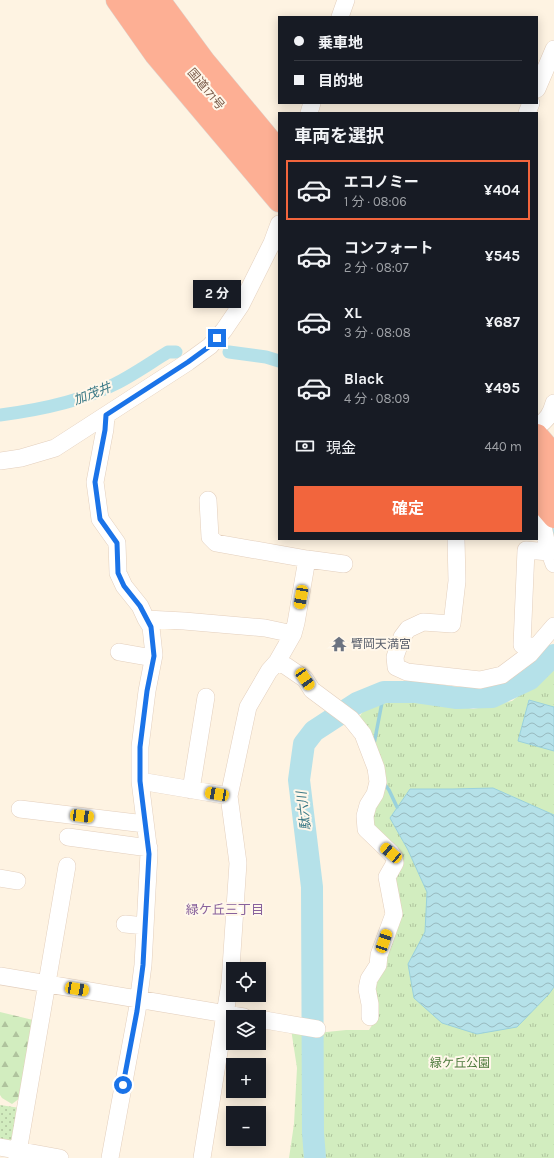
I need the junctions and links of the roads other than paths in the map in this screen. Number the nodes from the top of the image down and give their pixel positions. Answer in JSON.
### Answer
{"nodes":[{"id":1,"x":117,"y":0,"type":"edge"},
{"id":2,"x":139,"y":0,"type":"edge"},
{"id":3,"x":159,"y":0,"type":"edge"},
{"id":4,"x":176,"y":0,"type":"edge"},
{"id":5,"x":346,"y":0,"type":"edge"},
{"id":6,"x":340,"y":16,"type":"edge"},
{"id":7,"x":554,"y":49,"type":"edge"},
{"id":8,"x":538,"y":87,"type":"edge"},
{"id":9,"x":278,"y":127,"type":"edge"},
{"id":10,"x":278,"y":150,"type":"edge"},
{"id":11,"x":278,"y":174,"type":"edge"},
{"id":12,"x":278,"y":200,"type":"edge"},
{"id":13,"x":278,"y":227,"type":"edge"},
{"id":14,"x":554,"y":402,"type":"edge"},
{"id":15,"x":106,"y":415,"type":"junction"},
{"id":16,"x":538,"y":436,"type":"edge"},
{"id":17,"x":538,"y":439,"type":"edge"},
{"id":18,"x":538,"y":440,"type":"edge"},
{"id":19,"x":554,"y":455,"type":"edge"},
{"id":20,"x":0,"y":461,"type":"edge"},
{"id":21,"x":554,"y":474,"type":"edge"},
{"id":22,"x":538,"y":480,"type":"edge"},
{"id":23,"x":208,"y":500,"type":"dead end"},
{"id":24,"x":546,"y":504,"type":"edge"},
{"id":25,"x":456,"y":540,"type":"edge"},
{"id":26,"x":552,"y":558,"type":"edge"},
{"id":27,"x":307,"y":559,"type":"junction"},
{"id":28,"x":344,"y":564,"type":"dead end"},
{"id":29,"x":146,"y":619,"type":"junction"},
{"id":30,"x":554,"y":626,"type":"edge"},
{"id":31,"x":293,"y":634,"type":"junction"},
{"id":32,"x":536,"y":646,"type":"junction"},
{"id":33,"x":119,"y":652,"type":"dead end"},
{"id":34,"x":153,"y":658,"type":"junction"},
{"id":35,"x":277,"y":662,"type":"junction"},
{"id":36,"x":206,"y":697,"type":"dead end"},
{"id":37,"x":140,"y":781,"type":"junction"},
{"id":38,"x":191,"y":790,"type":"junction"},
{"id":39,"x":229,"y":796,"type":"junction"},
{"id":40,"x":20,"y":809,"type":"dead end"},
{"id":41,"x":145,"y":824,"type":"junction"},
{"id":42,"x":68,"y":837,"type":"dead end"},
{"id":43,"x":149,"y":848,"type":"junction"},
{"id":44,"x":67,"y":866,"type":"dead end"},
{"id":45,"x":0,"y":878,"type":"edge"},
{"id":46,"x":17,"y":881,"type":"dead end"},
{"id":47,"x":125,"y":924,"type":"dead end"},
{"id":48,"x":145,"y":926,"type":"junction"},
{"id":49,"x":0,"y":976,"type":"edge"},
{"id":50,"x":46,"y":984,"type":"junction"},
{"id":51,"x":138,"y":1000,"type":"junction"},
{"id":52,"x":227,"y":1010,"type":"edge"},
{"id":53,"x":226,"y":1014,"type":"joint"},
{"id":54,"x":370,"y":1017,"type":"dead end"},
{"id":55,"x":266,"y":1020,"type":"edge"},
{"id":56,"x":316,"y":1029,"type":"dead end"},
{"id":57,"x":0,"y":1147,"type":"edge"},
{"id":58,"x":18,"y":1154,"type":"edge"},
{"id":59,"x":60,"y":1158,"type":"edge"},
{"id":60,"x":110,"y":1158,"type":"edge"},
{"id":61,"x":202,"y":1158,"type":"edge"}],
"edges":[{"from":1,"to":12,"type":"highway"},
{"from":2,"to":11,"type":"highway","name":"国道171号"},
{"from":3,"to":10,"type":"highway","name":"国道171号"},
{"from":4,"to":9,"type":"highway"},
{"from":5,"to":6,"type":"street"},
{"from":7,"to":8,"type":"street"},
{"from":13,"to":15,"type":"street"},
{"from":14,"to":16,"type":"street"},
{"from":15,"to":20,"type":"street"},
{"from":15,"to":29,"type":"street"},
{"from":17,"to":19,"type":"highway"},
{"from":18,"to":21,"type":"highway"},
{"from":22,"to":24,"type":"highway"},
{"from":23,"to":27,"type":"street"},
{"from":24,"to":26,"type":"street"},
{"from":25,"to":32,"type":"street"},
{"from":26,"to":32,"type":"street"},
{"from":27,"to":28,"type":"street"},
{"from":27,"to":31,"type":"street"},
{"from":29,"to":31,"type":"street"},
{"from":29,"to":34,"type":"street"},
{"from":30,"to":32,"type":"street"},
{"from":31,"to":35,"type":"street"},
{"from":33,"to":34,"type":"street"},
{"from":34,"to":37,"type":"street"},
{"from":35,"to":39,"type":"street"},
{"from":35,"to":54,"type":"street"},
{"from":36,"to":38,"type":"street"},
{"from":37,"to":38,"type":"street"},
{"from":37,"to":41,"type":"street"},
{"from":38,"to":39,"type":"street"},
{"from":39,"to":52,"type":"street"},
{"from":40,"to":41,"type":"street"},
{"from":41,"to":43,"type":"street"},
{"from":42,"to":43,"type":"street"},
{"from":43,"to":48,"type":"street"},
{"from":44,"to":50,"type":"street"},
{"from":45,"to":46,"type":"street"},
{"from":47,"to":48,"type":"street"},
{"from":48,"to":51,"type":"street"},
{"from":49,"to":50,"type":"street"},
{"from":50,"to":51,"type":"street"},
{"from":50,"to":58,"type":"street"},
{"from":51,"to":53,"type":"street"},
{"from":51,"to":60,"type":"street"},
{"from":53,"to":61,"type":"street"},
{"from":55,"to":56,"type":"street"},
{"from":57,"to":58,"type":"street"},
{"from":58,"to":59,"type":"street"}]}
